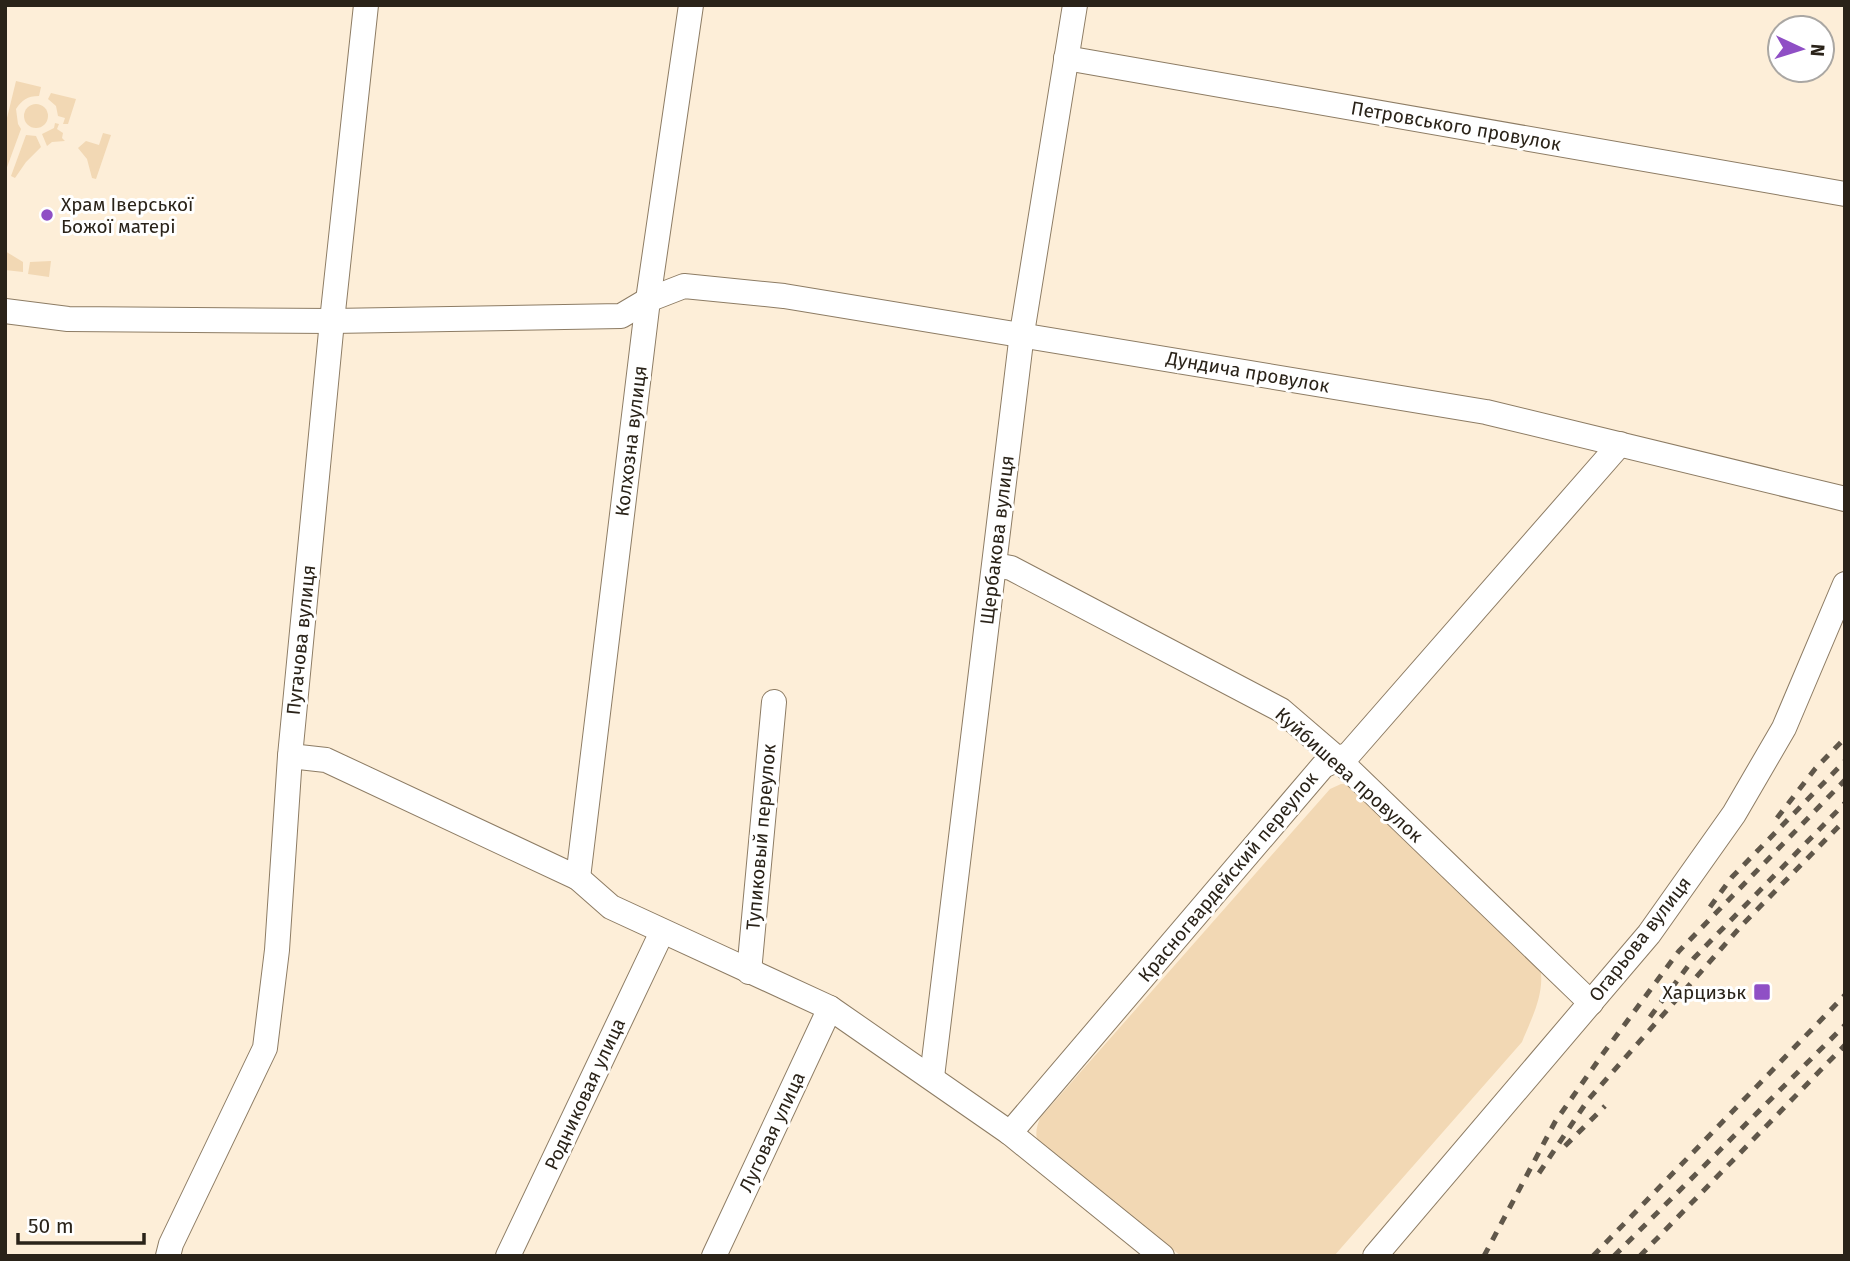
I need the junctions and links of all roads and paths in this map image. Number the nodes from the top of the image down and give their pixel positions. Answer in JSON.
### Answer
{"nodes":[{"id":1,"x":366,"y":5,"type":"edge"},
{"id":2,"x":691,"y":5,"type":"edge"},
{"id":3,"x":1074,"y":5,"type":"edge"},
{"id":4,"x":1066,"y":58,"type":"junction"},
{"id":5,"x":1845,"y":194,"type":"edge"},
{"id":6,"x":648,"y":300,"type":"junction"},
{"id":7,"x":5,"y":311,"type":"edge"},
{"id":8,"x":331,"y":321,"type":"junction"},
{"id":9,"x":1022,"y":333,"type":"junction"},
{"id":10,"x":1620,"y":444,"type":"junction"},
{"id":11,"x":1845,"y":499,"type":"edge"},
{"id":12,"x":995,"y":565,"type":"junction"},
{"id":13,"x":1845,"y":584,"type":"edge"},
{"id":14,"x":774,"y":702,"type":"dead end"},
{"id":15,"x":289,"y":756,"type":"junction"},
{"id":16,"x":1338,"y":759,"type":"junction"},
{"id":17,"x":579,"y":878,"type":"junction"},
{"id":18,"x":662,"y":932,"type":"junction"},
{"id":19,"x":749,"y":972,"type":"junction"},
{"id":20,"x":1591,"y":1003,"type":"junction"},
{"id":21,"x":830,"y":1008,"type":"junction"},
{"id":22,"x":932,"y":1077,"type":"junction"},
{"id":23,"x":1010,"y":1133,"type":"junction"},
{"id":24,"x":168,"y":1256,"type":"edge"},
{"id":25,"x":508,"y":1256,"type":"edge"},
{"id":26,"x":714,"y":1256,"type":"edge"},
{"id":27,"x":1162,"y":1256,"type":"edge"},
{"id":28,"x":1375,"y":1256,"type":"edge"}],
"edges":[{"from":1,"to":8,"type":"street","name":"Пугачова вулиця"},
{"from":2,"to":6,"type":"street","name":"Колхозна вулиця"},
{"from":3,"to":4,"type":"street","name":"Щербакова вулиця"},
{"from":4,"to":5,"type":"street","name":"Петровського провулок"},
{"from":4,"to":9,"type":"street","name":"Щербакова вулиця"},
{"from":6,"to":8,"type":"street","name":"Дундича провулок"},
{"from":6,"to":9,"type":"street","name":"Дундича провулок"},
{"from":6,"to":17,"type":"street","name":"Колхозна вулиця"},
{"from":7,"to":8,"type":"street","name":"Дундича провулок"},
{"from":8,"to":15,"type":"street","name":"Пугачова вулиця"},
{"from":9,"to":10,"type":"street","name":"Дундича провулок"},
{"from":9,"to":12,"type":"street","name":"Щербакова вулиця"},
{"from":10,"to":11,"type":"street","name":"Дундича провулок"},
{"from":10,"to":16,"type":"street","name":"Красногвардейский переулок"},
{"from":12,"to":16,"type":"street","name":"Куйбишева провулок"},
{"from":12,"to":22,"type":"street","name":"Щербакова вулиця"},
{"from":13,"to":20,"type":"street","name":"Огарьова вулиця"},
{"from":14,"to":19,"type":"street","name":"Тупиковый переулок"},
{"from":15,"to":17,"type":"street"},
{"from":15,"to":24,"type":"street","name":"Пугачова вулиця"},
{"from":16,"to":20,"type":"street","name":"Куйбишева провулок"},
{"from":16,"to":23,"type":"street","name":"Красногвардейский переулок"},
{"from":17,"to":18,"type":"street"},
{"from":18,"to":19,"type":"street"},
{"from":18,"to":25,"type":"street","name":"Родниковая улица"},
{"from":19,"to":21,"type":"street"},
{"from":20,"to":28,"type":"street","name":"Огарьова вулиця"},
{"from":21,"to":22,"type":"street"},
{"from":21,"to":26,"type":"street","name":"Луговая улица"},
{"from":22,"to":23,"type":"street"},
{"from":23,"to":27,"type":"street"}]}
